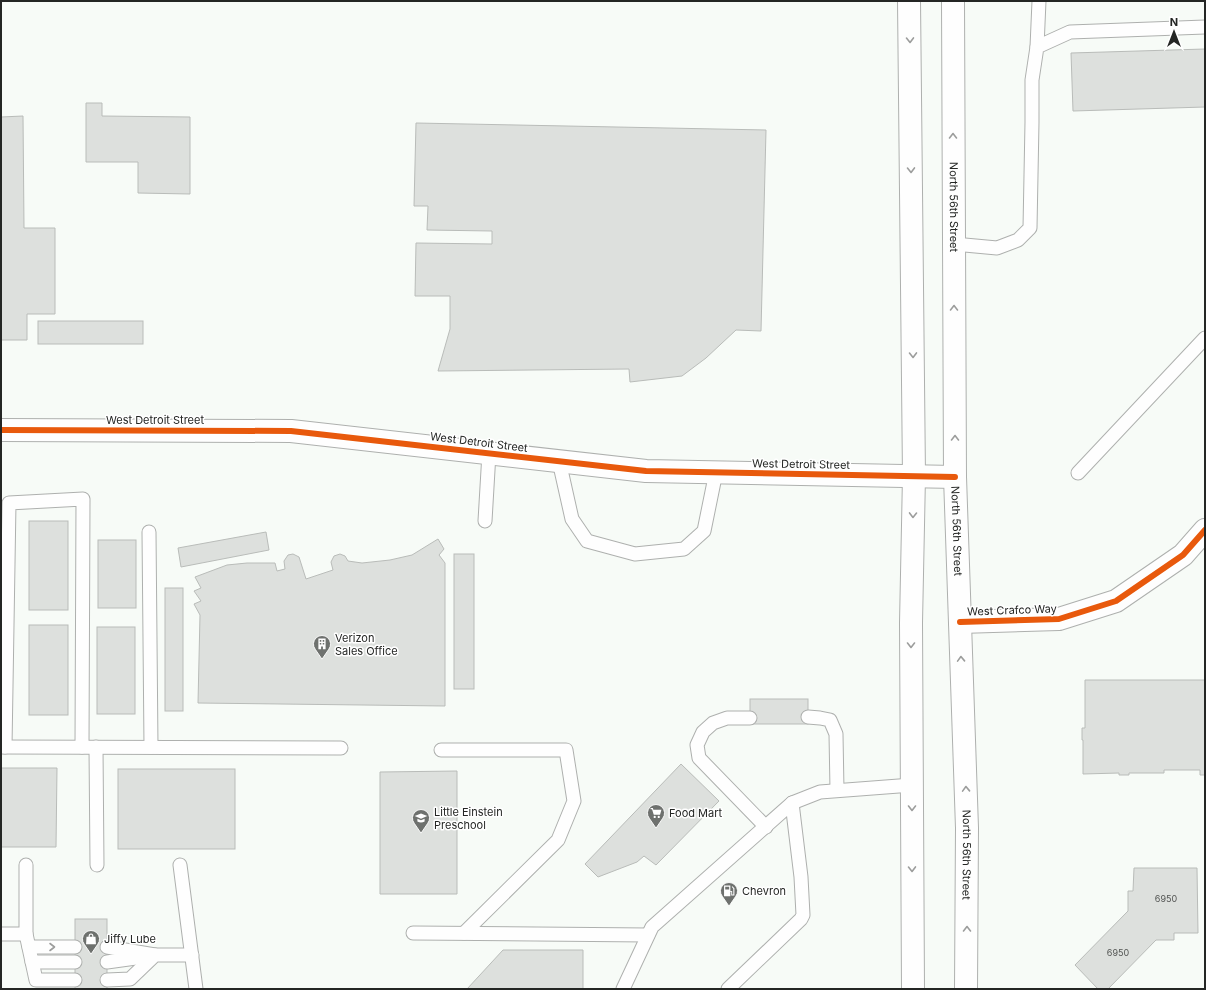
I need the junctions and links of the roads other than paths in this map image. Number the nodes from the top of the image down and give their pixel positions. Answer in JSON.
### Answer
{"nodes":[{"id":1,"x":909,"y":1,"type":"edge"},
{"id":2,"x":953,"y":1,"type":"edge"},
{"id":3,"x":1039,"y":1,"type":"edge"},
{"id":4,"x":1205,"y":27,"type":"edge"},
{"id":5,"x":1037,"y":47,"type":"junction"},
{"id":6,"x":954,"y":244,"type":"junction"},
{"id":7,"x":1205,"y":338,"type":"edge"},
{"id":8,"x":1,"y":430,"type":"edge"},
{"id":9,"x":489,"y":453,"type":"junction"},
{"id":10,"x":559,"y":461,"type":"junction"},
{"id":11,"x":716,"y":472,"type":"junction"},
{"id":12,"x":1078,"y":473,"type":"dead end"},
{"id":13,"x":914,"y":476,"type":"junction"},
{"id":14,"x":955,"y":477,"type":"junction"},
{"id":15,"x":485,"y":521,"type":"dead end"},
{"id":16,"x":1205,"y":530,"type":"edge"},
{"id":17,"x":149,"y":532,"type":"dead end"},
{"id":18,"x":960,"y":622,"type":"junction"},
{"id":19,"x":808,"y":717,"type":"dead end"},
{"id":20,"x":750,"y":718,"type":"dead end"},
{"id":21,"x":3,"y":747,"type":"edge"},
{"id":22,"x":82,"y":747,"type":"junction"},
{"id":23,"x":96,"y":747,"type":"junction"},
{"id":24,"x":151,"y":747,"type":"junction"},
{"id":25,"x":341,"y":748,"type":"dead end"},
{"id":26,"x":441,"y":750,"type":"dead end"},
{"id":27,"x":912,"y":785,"type":"junction"},
{"id":28,"x":837,"y":790,"type":"junction"},
{"id":29,"x":792,"y":803,"type":"junction"},
{"id":30,"x":766,"y":827,"type":"junction"},
{"id":31,"x":26,"y":865,"type":"dead end"},
{"id":32,"x":97,"y":865,"type":"dead end"},
{"id":33,"x":180,"y":865,"type":"dead end"},
{"id":34,"x":413,"y":933,"type":"dead end"},
{"id":35,"x":1,"y":934,"type":"edge"},
{"id":36,"x":464,"y":934,"type":"junction"},
{"id":37,"x":648,"y":936,"type":"junction"},
{"id":38,"x":27,"y":940,"type":"junction"},
{"id":39,"x":75,"y":947,"type":"dead end"},
{"id":40,"x":107,"y":947,"type":"dead end"},
{"id":41,"x":156,"y":955,"type":"junction"},
{"id":42,"x":192,"y":955,"type":"junction"},
{"id":43,"x":32,"y":962,"type":"junction"},
{"id":44,"x":75,"y":962,"type":"dead end"},
{"id":45,"x":107,"y":962,"type":"dead end"},
{"id":46,"x":75,"y":980,"type":"dead end"},
{"id":47,"x":107,"y":980,"type":"dead end"},
{"id":48,"x":196,"y":989,"type":"edge"},
{"id":49,"x":623,"y":989,"type":"edge"},
{"id":50,"x":728,"y":989,"type":"edge"},
{"id":51,"x":913,"y":989,"type":"edge"},
{"id":52,"x":966,"y":989,"type":"edge"}],
"edges":[{"from":1,"to":13,"type":"main road","one_way":true},
{"from":6,"to":2,"type":"main road","name":"North 56th Street","one_way":true},
{"from":3,"to":5,"type":"lane"},
{"from":4,"to":5,"type":"lane"},
{"from":5,"to":6,"type":"lane"},
{"from":14,"to":6,"type":"main road","name":"North 56th Street","one_way":true},
{"from":7,"to":12,"type":"lane"},
{"from":8,"to":9,"type":"main road","name":"West Detroit Street"},
{"from":9,"to":10,"type":"main road","name":"West Detroit Street"},
{"from":9,"to":15,"type":"lane"},
{"from":10,"to":11,"type":"main road","name":"West Detroit Street"},
{"from":10,"to":11,"type":"lane"},
{"from":11,"to":13,"type":"main road","name":"West Detroit Street"},
{"from":13,"to":14,"type":"main road","name":"West Detroit Street"},
{"from":13,"to":27,"type":"main road","one_way":true},
{"from":14,"to":18,"type":"main road","name":"North 56th Street"},
{"from":16,"to":18,"type":"main road","name":"West Crafco Way"},
{"from":17,"to":24,"type":"lane"},
{"from":52,"to":18,"type":"main road","name":"North 56th Street","one_way":true},
{"from":19,"to":28,"type":"lane"},
{"from":20,"to":30,"type":"lane"},
{"from":21,"to":22,"type":"lane"},
{"from":21,"to":22,"type":"lane"},
{"from":22,"to":23,"type":"lane"},
{"from":23,"to":24,"type":"lane"},
{"from":23,"to":32,"type":"lane"},
{"from":24,"to":25,"type":"lane"},
{"from":26,"to":36,"type":"lane"},
{"from":27,"to":28,"type":"lane"},
{"from":27,"to":51,"type":"main road","one_way":true},
{"from":28,"to":29,"type":"lane"},
{"from":29,"to":30,"type":"lane"},
{"from":29,"to":50,"type":"lane"},
{"from":30,"to":37,"type":"lane"},
{"from":31,"to":38,"type":"lane"},
{"from":33,"to":42,"type":"lane"},
{"from":34,"to":36,"type":"lane"},
{"from":35,"to":38,"type":"lane"},
{"from":36,"to":37,"type":"lane"},
{"from":37,"to":49,"type":"lane"},
{"from":38,"to":39,"type":"lane","one_way":true},
{"from":38,"to":43,"type":"lane"},
{"from":40,"to":41,"type":"lane"},
{"from":41,"to":42,"type":"lane"},
{"from":41,"to":45,"type":"lane"},
{"from":41,"to":47,"type":"lane"},
{"from":42,"to":48,"type":"lane"},
{"from":43,"to":44,"type":"lane"},
{"from":43,"to":46,"type":"lane"}]}
